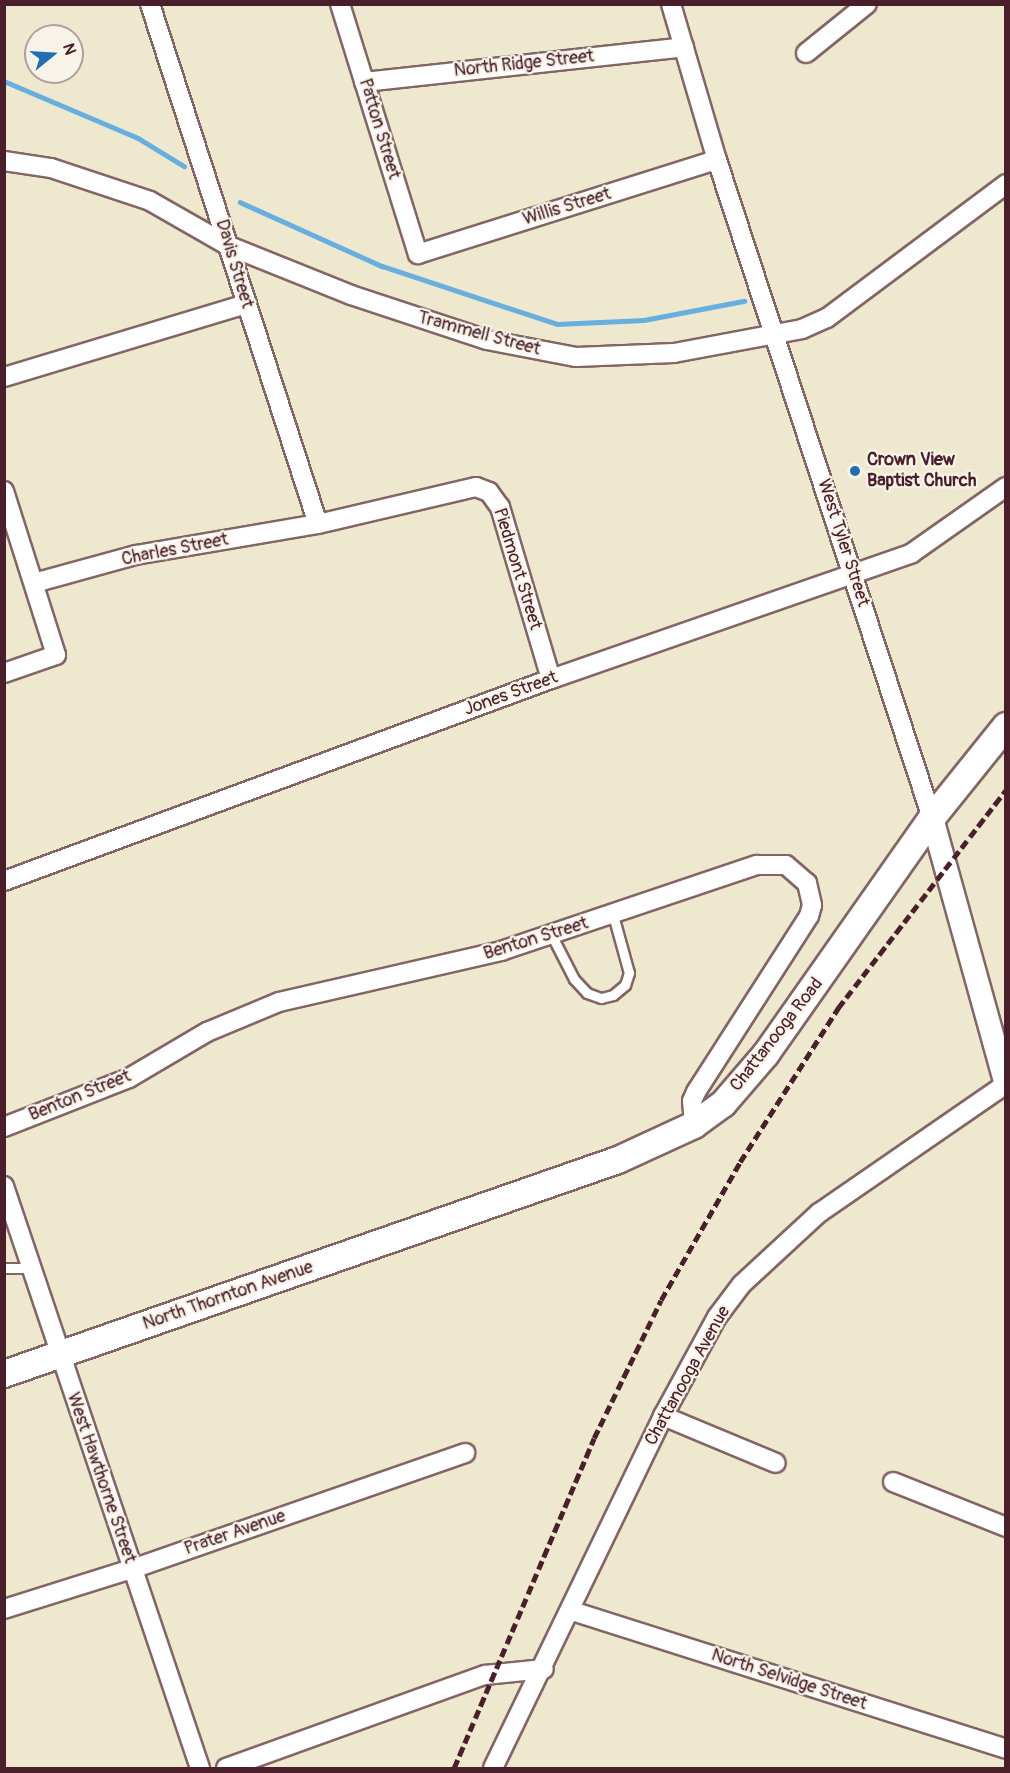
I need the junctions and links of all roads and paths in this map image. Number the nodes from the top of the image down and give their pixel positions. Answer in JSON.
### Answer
{"nodes":[{"id":1,"x":150,"y":4,"type":"edge"},
{"id":2,"x":340,"y":4,"type":"edge"},
{"id":3,"x":671,"y":4,"type":"edge"},
{"id":4,"x":867,"y":4,"type":"edge"},
{"id":5,"x":684,"y":46,"type":"junction"},
{"id":6,"x":806,"y":53,"type":"dead end"},
{"id":7,"x":364,"y":82,"type":"junction"},
{"id":8,"x":717,"y":160,"type":"junction"},
{"id":9,"x":4,"y":161,"type":"edge"},
{"id":10,"x":1005,"y":184,"type":"edge"},
{"id":11,"x":230,"y":246,"type":"junction"},
{"id":12,"x":418,"y":254,"type":"joint"},
{"id":13,"x":246,"y":304,"type":"junction"},
{"id":14,"x":774,"y":337,"type":"junction"},
{"id":15,"x":4,"y":377,"type":"edge"},
{"id":16,"x":1005,"y":487,"type":"edge"},
{"id":17,"x":4,"y":491,"type":"edge"},
{"id":18,"x":318,"y":524,"type":"junction"},
{"id":19,"x":852,"y":573,"type":"junction"},
{"id":20,"x":34,"y":583,"type":"junction"},
{"id":21,"x":4,"y":673,"type":"edge"},
{"id":22,"x":551,"y":679,"type":"junction"},
{"id":23,"x":1005,"y":726,"type":"edge"},
{"id":24,"x":932,"y":818,"type":"junction"},
{"id":25,"x":4,"y":881,"type":"edge"},
{"id":26,"x":613,"y":915,"type":"junction"},
{"id":27,"x":552,"y":936,"type":"junction"},
{"id":28,"x":1005,"y":1084,"type":"edge"},
{"id":29,"x":694,"y":1125,"type":"junction"},
{"id":30,"x":4,"y":1127,"type":"edge"},
{"id":31,"x":4,"y":1186,"type":"edge"},
{"id":32,"x":451,"y":1219,"type":"joint"},
{"id":33,"x":4,"y":1268,"type":"edge"},
{"id":34,"x":31,"y":1268,"type":"junction"},
{"id":35,"x":59,"y":1354,"type":"junction"},
{"id":36,"x":4,"y":1374,"type":"edge"},
{"id":37,"x":663,"y":1416,"type":"junction"},
{"id":38,"x":465,"y":1453,"type":"dead end"},
{"id":39,"x":776,"y":1463,"type":"dead end"},
{"id":40,"x":893,"y":1482,"type":"dead end"},
{"id":41,"x":1005,"y":1527,"type":"edge"},
{"id":42,"x":132,"y":1569,"type":"junction"},
{"id":43,"x":4,"y":1609,"type":"edge"},
{"id":44,"x":572,"y":1611,"type":"junction"},
{"id":45,"x":544,"y":1669,"type":"junction"},
{"id":46,"x":1005,"y":1749,"type":"edge"},
{"id":47,"x":200,"y":1768,"type":"edge"},
{"id":48,"x":226,"y":1768,"type":"edge"},
{"id":49,"x":493,"y":1768,"type":"edge"}],
"edges":[{"from":1,"to":11,"type":"street","name":"Davis Street"},
{"from":2,"to":7,"type":"street","name":"Patton Street"},
{"from":3,"to":5,"type":"street","name":"West Tyler Street"},
{"from":4,"to":6,"type":"street"},
{"from":5,"to":7,"type":"street","name":"North Ridge Street"},
{"from":5,"to":8,"type":"street","name":"West Tyler Street"},
{"from":7,"to":12,"type":"street","name":"Patton Street"},
{"from":8,"to":12,"type":"street","name":"Willis Street"},
{"from":8,"to":14,"type":"street","name":"West Tyler Street"},
{"from":9,"to":11,"type":"street","name":"Trammell Street"},
{"from":10,"to":14,"type":"street","name":"Trammell Street"},
{"from":11,"to":13,"type":"street","name":"Davis Street"},
{"from":11,"to":14,"type":"street","name":"Trammell Street"},
{"from":13,"to":15,"type":"street"},
{"from":13,"to":18,"type":"street","name":"Davis Street"},
{"from":14,"to":19,"type":"street","name":"West Tyler Street"},
{"from":16,"to":19,"type":"street","name":"Jones Street"},
{"from":17,"to":20,"type":"street"},
{"from":18,"to":20,"type":"street","name":"Charles Street"},
{"from":18,"to":22,"type":"street","name":"Piedmont Street"},
{"from":19,"to":22,"type":"street","name":"Jones Street"},
{"from":19,"to":24,"type":"street","name":"West Tyler Street"},
{"from":20,"to":21,"type":"street"},
{"from":22,"to":25,"type":"street","name":"Jones Street"},
{"from":23,"to":24,"type":"main road","name":"Chattanooga Road"},
{"from":24,"to":28,"type":"street","name":"West Tyler Street"},
{"from":24,"to":29,"type":"main road","name":"Chattanooga Road"},
{"from":26,"to":27,"type":"street","name":"Benton Street"},
{"from":26,"to":27,"type":"lane"},
{"from":26,"to":29,"type":"street","name":"Benton Street"},
{"from":27,"to":30,"type":"street","name":"Benton Street"},
{"from":28,"to":37,"type":"street","name":"Chattanooga Avenue"},
{"from":29,"to":32,"type":"main road","name":"Chattanooga Road"},
{"from":31,"to":34,"type":"street","name":"West Hawthorne Street"},
{"from":32,"to":35,"type":"main road","name":"North Thornton Avenue"},
{"from":33,"to":34,"type":"lane"},
{"from":34,"to":35,"type":"street","name":"West Hawthorne Street"},
{"from":35,"to":36,"type":"main road","name":"North Thornton Avenue"},
{"from":35,"to":42,"type":"street","name":"West Hawthorne Street"},
{"from":37,"to":39,"type":"street"},
{"from":37,"to":44,"type":"street","name":"Chattanooga Avenue"},
{"from":38,"to":42,"type":"street","name":"Prater Avenue"},
{"from":40,"to":41,"type":"street"},
{"from":42,"to":43,"type":"street","name":"Prater Avenue"},
{"from":42,"to":47,"type":"street","name":"West Hawthorne Street"},
{"from":44,"to":45,"type":"street","name":"Chattanooga Avenue"},
{"from":44,"to":46,"type":"street","name":"North Selvidge Street"},
{"from":45,"to":48,"type":"street"},
{"from":45,"to":49,"type":"street","name":"Chattanooga Avenue"}]}
